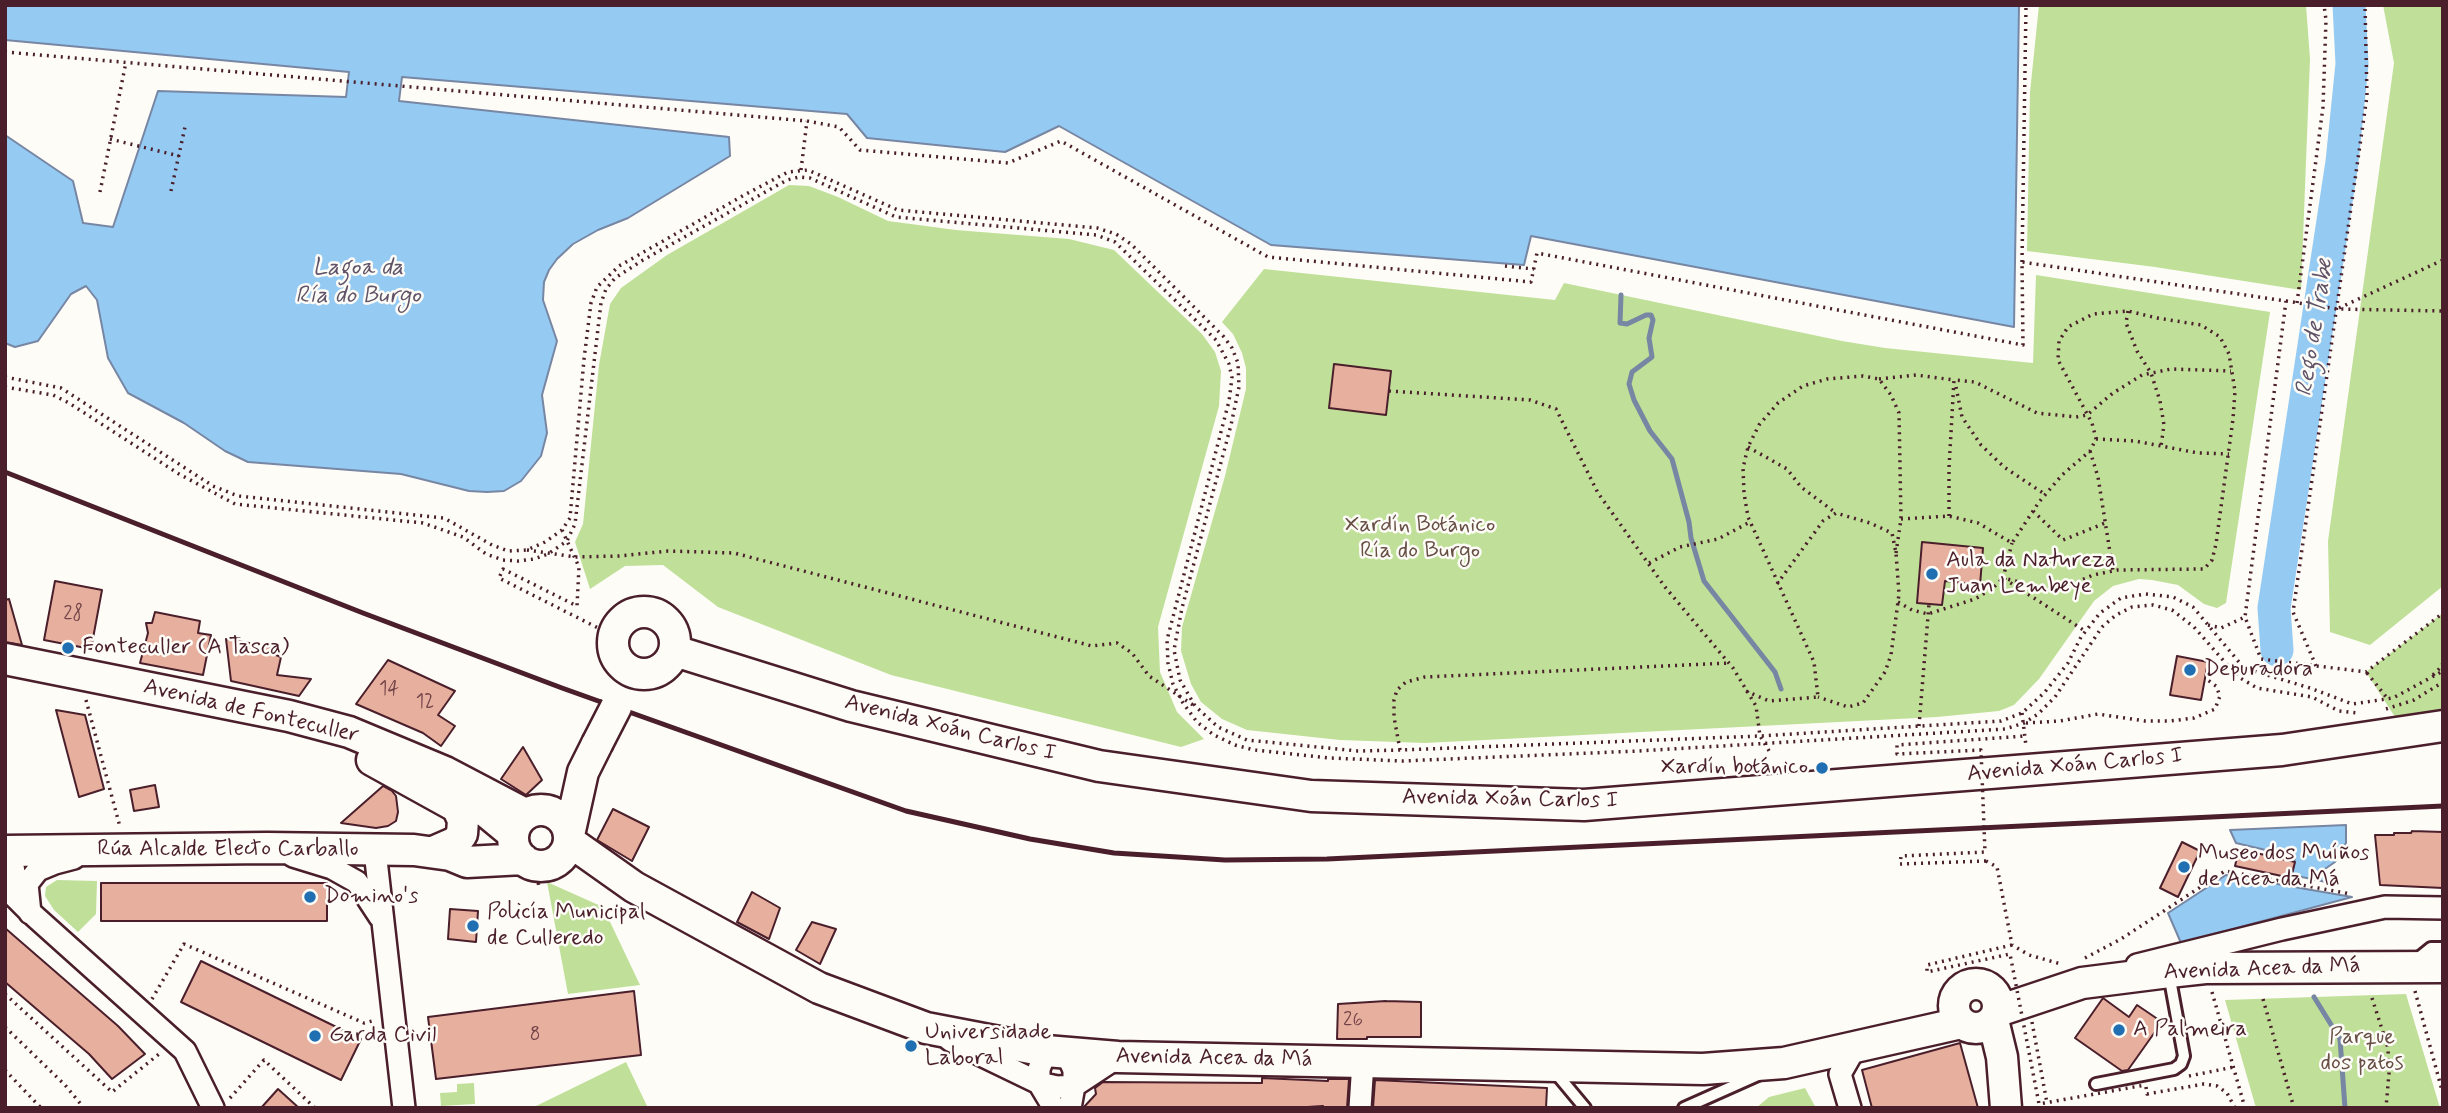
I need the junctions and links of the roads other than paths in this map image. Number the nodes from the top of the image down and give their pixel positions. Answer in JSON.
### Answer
{"nodes":[{"id":1,"x":675,"y":651,"type":"junction"},
{"id":2,"x":625,"y":657,"type":"junction"},
{"id":3,"x":5,"y":659,"type":"edge"},
{"id":4,"x":5,"y":674,"type":"edge"},
{"id":5,"x":2443,"y":726,"type":"edge"},
{"id":6,"x":334,"y":740,"type":"junction"},
{"id":7,"x":538,"y":846,"type":"junction"},
{"id":8,"x":267,"y":848,"type":"junction"},
{"id":9,"x":119,"y":850,"type":"junction"},
{"id":10,"x":375,"y":851,"type":"junction"},
{"id":11,"x":7,"y":852,"type":"edge"},
{"id":12,"x":441,"y":854,"type":"junction"},
{"id":13,"x":5,"y":887,"type":"edge"},
{"id":14,"x":5,"y":896,"type":"edge"},
{"id":15,"x":2443,"y":908,"type":"edge"},
{"id":16,"x":31,"y":914,"type":"junction"},
{"id":17,"x":383,"y":922,"type":"junction"},
{"id":18,"x":2443,"y":948,"type":"edge"},
{"id":19,"x":2409,"y":967,"type":"junction"},
{"id":20,"x":2443,"y":967,"type":"edge"},
{"id":21,"x":2077,"y":969,"type":"junction"},
{"id":22,"x":2169,"y":972,"type":"junction"},
{"id":23,"x":1978,"y":1011,"type":"junction"},
{"id":24,"x":926,"y":1028,"type":"junction"},
{"id":25,"x":1842,"y":1049,"type":"junction"},
{"id":26,"x":1056,"y":1051,"type":"junction"},
{"id":27,"x":1118,"y":1057,"type":"junction"},
{"id":28,"x":1363,"y":1062,"type":"junction"},
{"id":29,"x":1784,"y":1063,"type":"junction"},
{"id":30,"x":1551,"y":1067,"type":"junction"},
{"id":31,"x":1039,"y":1083,"type":"junction"},
{"id":32,"x":2096,"y":1084,"type":"dead end"},
{"id":33,"x":1074,"y":1086,"type":"junction"},
{"id":34,"x":2006,"y":1107,"type":"edge"},
{"id":35,"x":213,"y":1108,"type":"edge"},
{"id":36,"x":404,"y":1108,"type":"edge"},
{"id":37,"x":1054,"y":1108,"type":"edge"},
{"id":38,"x":1070,"y":1108,"type":"edge"},
{"id":39,"x":1360,"y":1108,"type":"edge"},
{"id":40,"x":1586,"y":1108,"type":"edge"},
{"id":41,"x":1684,"y":1108,"type":"edge"},
{"id":42,"x":1850,"y":1108,"type":"edge"}],
"edges":[{"from":1,"to":2,"type":"main road"},
{"from":1,"to":2,"type":"main road"},
{"from":1,"to":5,"type":"main road","name":"Avenida Xoán Carlos I"},
{"from":2,"to":7,"type":"main road","bridge":true},
{"from":3,"to":7,"type":"main road","name":"Avenida de Fonteculler"},
{"from":4,"to":6,"type":"main road","name":"Avenida de Fonteculler"},
{"from":6,"to":7,"type":"main road","name":"Avenida de Fonteculler"},
{"from":6,"to":12,"type":"main road"},
{"from":7,"to":12,"type":"main road","name":"Rúa Alcalde Electo Carballo"},
{"from":7,"to":24,"type":"main road","name":"Avenida Acea da Má"},
{"from":8,"to":9,"type":"main road","name":"Rúa Alcalde Electo Carballo"},
{"from":8,"to":10,"type":"main road","name":"Rúa Alcalde Electo Carballo"},
{"from":8,"to":17,"type":"street"},
{"from":9,"to":11,"type":"main road","name":"Rúa Alcalde Electo Carballo"},
{"from":9,"to":16,"type":"street"},
{"from":10,"to":12,"type":"main road","name":"Rúa Alcalde Electo Carballo"},
{"from":10,"to":17,"type":"street"},
{"from":11,"to":16,"type":"street"},
{"from":13,"to":16,"type":"street"},
{"from":14,"to":16,"type":"street"},
{"from":15,"to":21,"type":"street"},
{"from":16,"to":35,"type":"street"},
{"from":17,"to":36,"type":"street"},
{"from":18,"to":19,"type":"lane"},
{"from":19,"to":20,"type":"main road","name":"Avenida Acea da Má"},
{"from":19,"to":22,"type":"main road","name":"Avenida Acea da Má"},
{"from":21,"to":22,"type":"main road","name":"Avenida Acea da Má"},
{"from":21,"to":23,"type":"main road","name":"Avenida Acea da Má"},
{"from":22,"to":32,"type":"lane"},
{"from":23,"to":25,"type":"main road","name":"Avenida Acea da Má"},
{"from":23,"to":34,"type":"main road"},
{"from":24,"to":26,"type":"main road","name":"Avenida Acea da Má"},
{"from":24,"to":31,"type":"street"},
{"from":25,"to":29,"type":"main road","name":"Avenida Acea da Má"},
{"from":25,"to":42,"type":"street"},
{"from":26,"to":27,"type":"main road","name":"Avenida Acea da Má"},
{"from":26,"to":31,"type":"street"},
{"from":26,"to":33,"type":"street"},
{"from":27,"to":28,"type":"main road","name":"Avenida Acea da Má"},
{"from":27,"to":33,"type":"street"},
{"from":28,"to":30,"type":"main road","name":"Avenida Acea da Má"},
{"from":28,"to":39,"type":"street"},
{"from":29,"to":30,"type":"main road","name":"Avenida Acea da Má"},
{"from":29,"to":41,"type":"lane"},
{"from":30,"to":40,"type":"lane"},
{"from":31,"to":33,"type":"street"},
{"from":31,"to":37,"type":"street"},
{"from":33,"to":38,"type":"street"}]}
